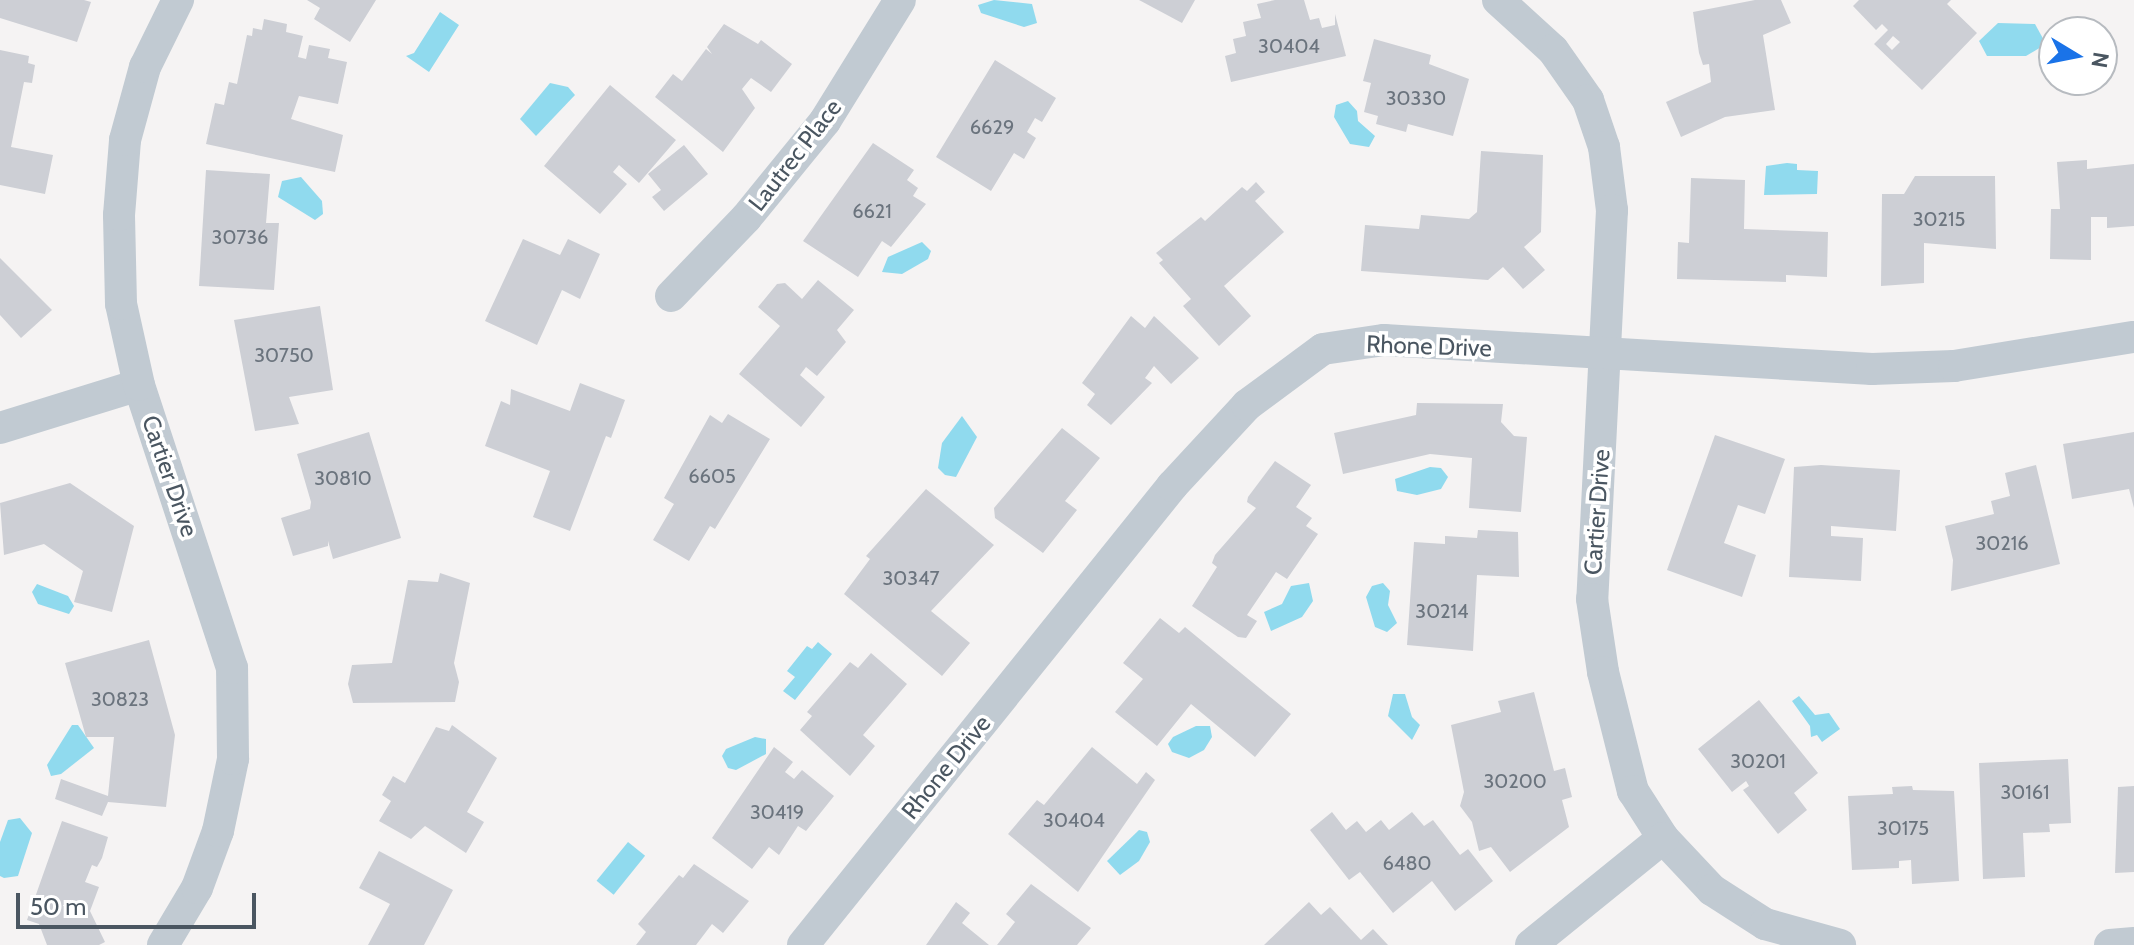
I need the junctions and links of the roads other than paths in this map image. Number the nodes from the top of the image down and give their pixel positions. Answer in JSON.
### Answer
{"nodes":[{"id":1,"x":178,"y":0,"type":"edge"},
{"id":2,"x":900,"y":0,"type":"edge"},
{"id":3,"x":1498,"y":0,"type":"edge"},
{"id":4,"x":671,"y":296,"type":"dead end"},
{"id":5,"x":2134,"y":337,"type":"edge"},
{"id":6,"x":1607,"y":356,"type":"junction"},
{"id":7,"x":139,"y":385,"type":"junction"},
{"id":8,"x":0,"y":428,"type":"edge"},
{"id":9,"x":1663,"y":838,"type":"junction"},
{"id":10,"x":2134,"y":943,"type":"edge"},
{"id":11,"x":163,"y":945,"type":"edge"},
{"id":12,"x":803,"y":945,"type":"edge"},
{"id":13,"x":1531,"y":945,"type":"edge"},
{"id":14,"x":1840,"y":945,"type":"edge"},
{"id":15,"x":2110,"y":945,"type":"edge"}],
"edges":[{"from":1,"to":7,"type":"street","name":"Cartier Drive"},
{"from":2,"to":4,"type":"street","name":"Lautrec Place"},
{"from":3,"to":6,"type":"street","name":"Cartier Drive"},
{"from":5,"to":6,"type":"street","name":"Rhone Drive"},
{"from":6,"to":9,"type":"street","name":"Cartier Drive"},
{"from":6,"to":12,"type":"street","name":"Rhone Drive"},
{"from":7,"to":8,"type":"street"},
{"from":7,"to":11,"type":"street","name":"Cartier Drive"},
{"from":9,"to":13,"type":"street"},
{"from":9,"to":14,"type":"street","name":"Cartier Drive"},
{"from":10,"to":15,"type":"street"}]}
